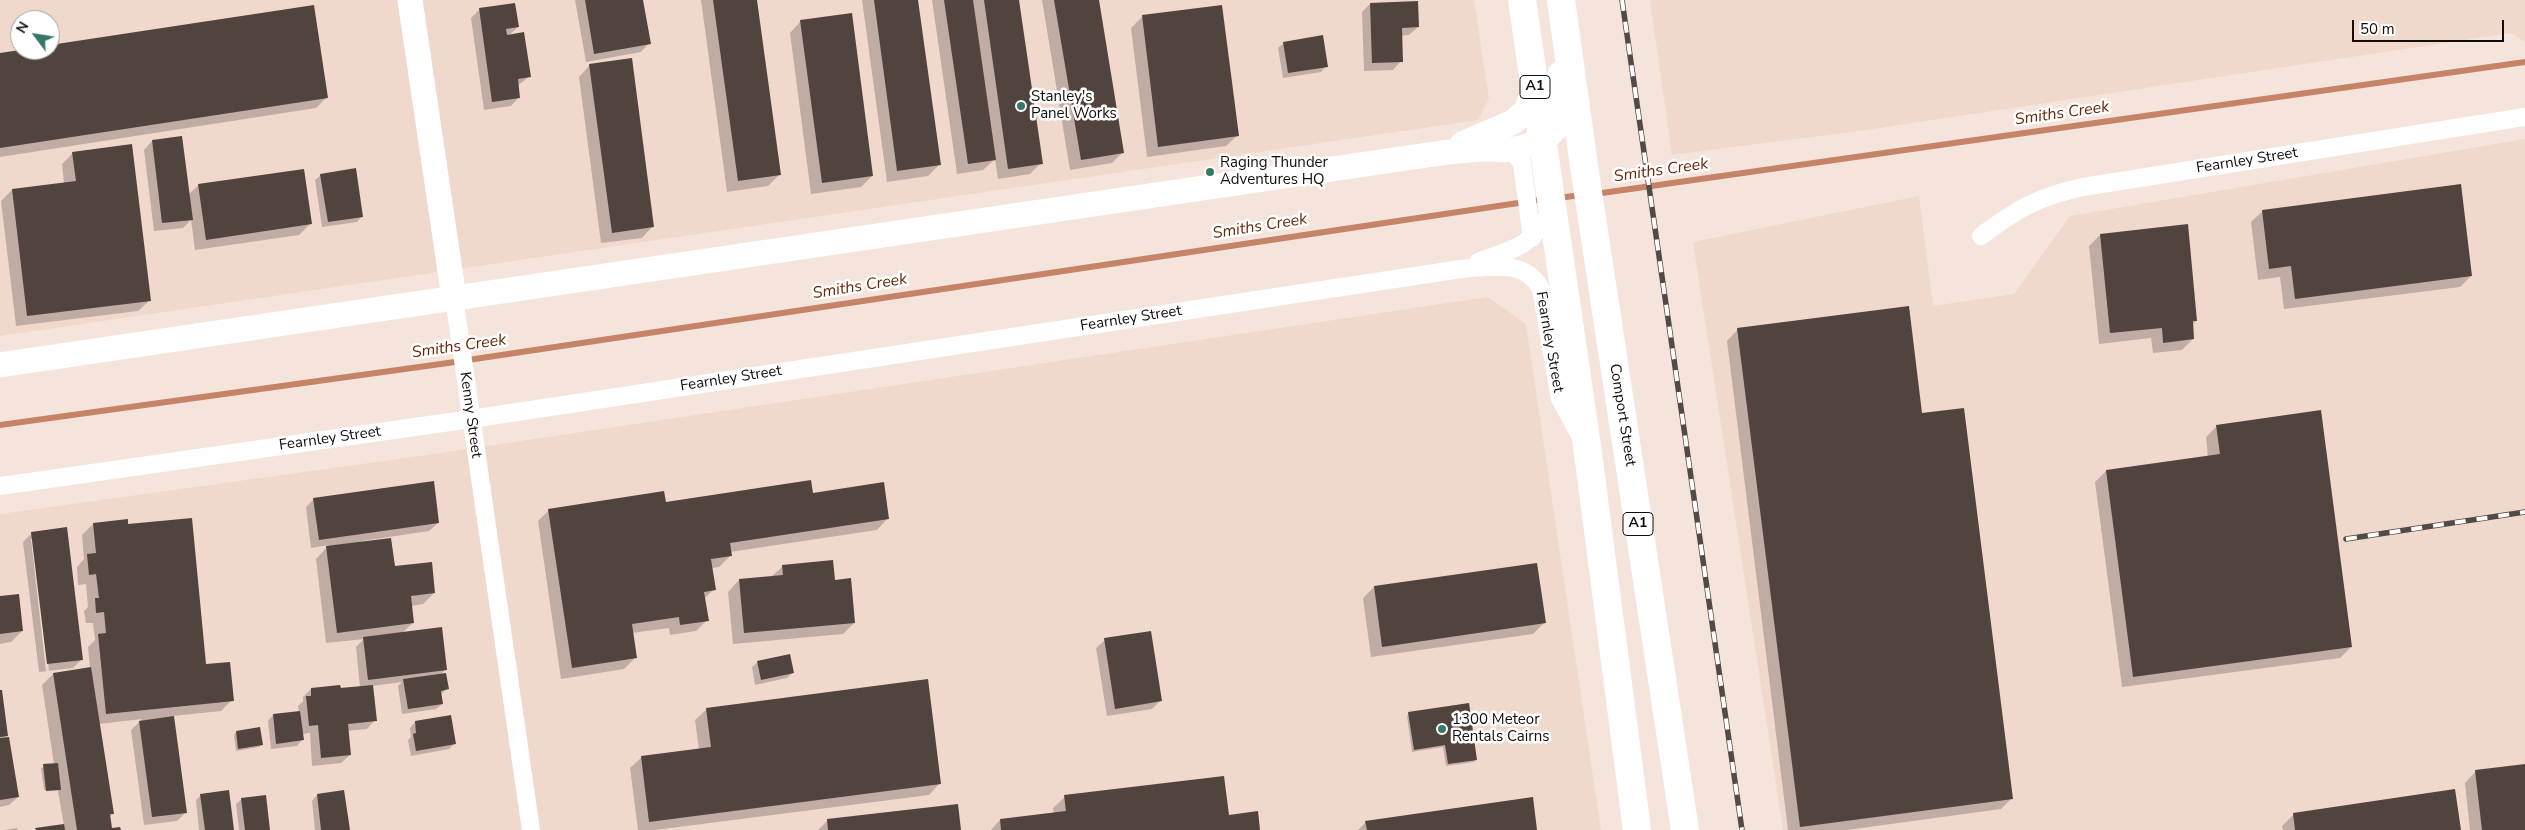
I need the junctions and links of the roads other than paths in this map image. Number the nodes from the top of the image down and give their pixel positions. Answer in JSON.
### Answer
{"nodes":[{"id":1,"x":410,"y":0,"type":"edge"},
{"id":2,"x":1522,"y":0,"type":"edge"},
{"id":3,"x":1548,"y":0,"type":"edge"},
{"id":4,"x":1561,"y":0,"type":"edge"},
{"id":5,"x":1535,"y":87,"type":"junction"},
{"id":6,"x":2525,"y":117,"type":"edge"},
{"id":7,"x":1542,"y":141,"type":"junction"},
{"id":8,"x":1512,"y":150,"type":"junction"},
{"id":9,"x":1441,"y":152,"type":"junction"},
{"id":10,"x":1544,"y":227,"type":"junction"},
{"id":11,"x":1981,"y":236,"type":"dead end"},
{"id":12,"x":1461,"y":269,"type":"junction"},
{"id":13,"x":454,"y":298,"type":"junction"},
{"id":14,"x":0,"y":365,"type":"edge"},
{"id":15,"x":471,"y":419,"type":"junction"},
{"id":16,"x":1587,"y":446,"type":"junction"},
{"id":17,"x":0,"y":486,"type":"edge"},
{"id":18,"x":531,"y":830,"type":"edge"},
{"id":19,"x":1637,"y":830,"type":"edge"},
{"id":20,"x":1684,"y":830,"type":"edge"}],
"edges":[{"from":1,"to":13,"type":"street","name":"Kenny Street"},
{"from":2,"to":5,"type":"highway","number":"A1"},
{"from":3,"to":7,"type":"street"},
{"from":4,"to":20,"type":"highway","name":"Comport Street","number":"A1"},
{"from":5,"to":7,"type":"highway","number":"A1"},
{"from":5,"to":9,"type":"street"},
{"from":6,"to":11,"type":"street","name":"Fearnley Street"},
{"from":7,"to":8,"type":"street"},
{"from":7,"to":10,"type":"highway","number":"A1"},
{"from":8,"to":9,"type":"street"},
{"from":8,"to":10,"type":"street"},
{"from":9,"to":13,"type":"street"},
{"from":10,"to":12,"type":"street","name":"Fearnley Street"},
{"from":10,"to":16,"type":"highway","number":"A1"},
{"from":12,"to":15,"type":"street","name":"Fearnley Street"},
{"from":12,"to":16,"type":"street","name":"Fearnley Street"},
{"from":13,"to":14,"type":"street"},
{"from":13,"to":15,"type":"street","name":"Kenny Street"},
{"from":15,"to":17,"type":"street","name":"Fearnley Street"},
{"from":15,"to":18,"type":"street","name":"Kenny Street"},
{"from":16,"to":19,"type":"highway","number":"A1"}]}
